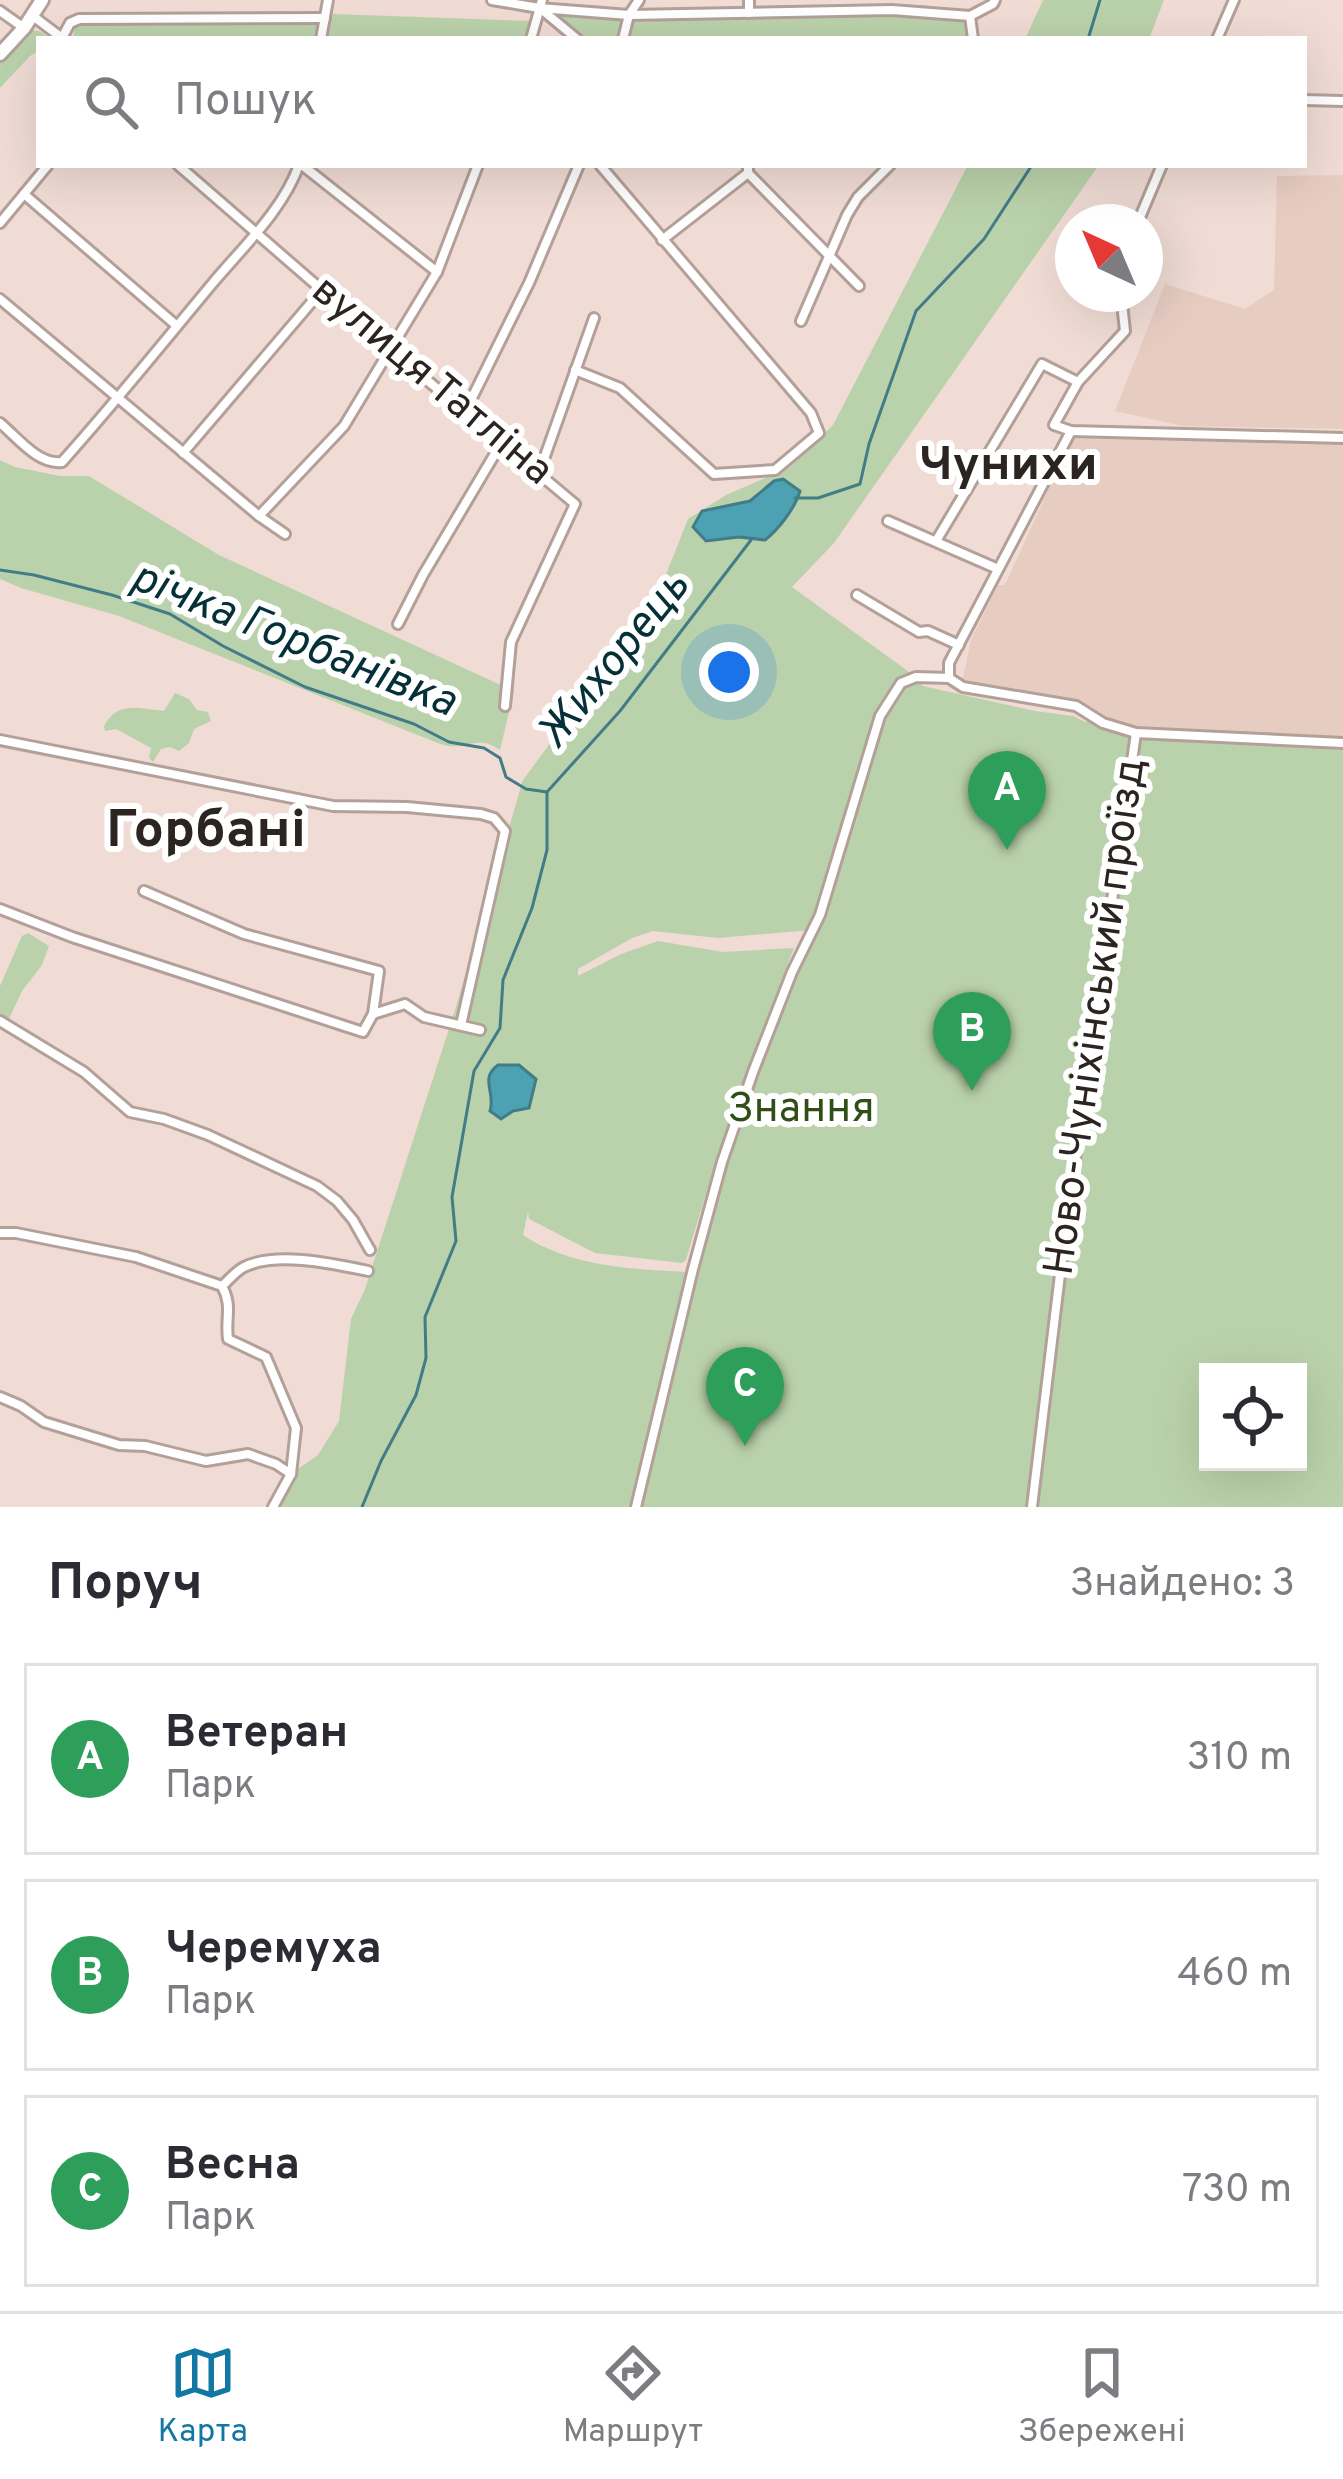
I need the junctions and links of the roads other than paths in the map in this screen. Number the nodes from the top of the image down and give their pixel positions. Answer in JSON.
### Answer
{"nodes":[{"id":1,"x":42,"y":0,"type":"edge"},
{"id":2,"x":328,"y":0,"type":"edge"},
{"id":3,"x":492,"y":0,"type":"edge"},
{"id":4,"x":639,"y":0,"type":"edge"},
{"id":5,"x":749,"y":0,"type":"edge"},
{"id":6,"x":882,"y":0,"type":"edge"},
{"id":7,"x":1234,"y":0,"type":"edge"},
{"id":8,"x":992,"y":1,"type":"edge"},
{"id":9,"x":541,"y":4,"type":"edge"},
{"id":10,"x":892,"y":10,"type":"junction"},
{"id":11,"x":0,"y":11,"type":"edge"},
{"id":12,"x":749,"y":13,"type":"junction"},
{"id":13,"x":629,"y":15,"type":"junction"},
{"id":14,"x":970,"y":16,"type":"junction"},
{"id":15,"x":325,"y":18,"type":"junction"},
{"id":16,"x":28,"y":22,"type":"junction"},
{"id":17,"x":59,"y":36,"type":"edge"},
{"id":18,"x":64,"y":36,"type":"edge"},
{"id":19,"x":322,"y":36,"type":"edge"},
{"id":20,"x":532,"y":36,"type":"edge"},
{"id":21,"x":574,"y":36,"type":"edge"},
{"id":22,"x":624,"y":36,"type":"edge"},
{"id":23,"x":973,"y":36,"type":"edge"},
{"id":24,"x":1218,"y":36,"type":"edge"},
{"id":25,"x":0,"y":54,"type":"edge"},
{"id":26,"x":1307,"y":100,"type":"edge"},
{"id":27,"x":1343,"y":101,"type":"edge"},
{"id":28,"x":46,"y":168,"type":"edge"},
{"id":29,"x":181,"y":168,"type":"edge"},
{"id":30,"x":299,"y":168,"type":"edge"},
{"id":31,"x":305,"y":168,"type":"edge"},
{"id":32,"x":477,"y":168,"type":"edge"},
{"id":33,"x":578,"y":168,"type":"edge"},
{"id":34,"x":602,"y":168,"type":"edge"},
{"id":35,"x":887,"y":168,"type":"edge"},
{"id":36,"x":1161,"y":168,"type":"edge"},
{"id":37,"x":748,"y":169,"type":"edge"},
{"id":38,"x":24,"y":194,"type":"junction"},
{"id":39,"x":1146,"y":204,"type":"edge"},
{"id":40,"x":0,"y":223,"type":"edge"},
{"id":41,"x":255,"y":232,"type":"junction"},
{"id":42,"x":662,"y":241,"type":"junction"},
{"id":43,"x":830,"y":257,"type":"junction"},
{"id":44,"x":437,"y":272,"type":"junction"},
{"id":45,"x":859,"y":286,"type":"dead end"},
{"id":46,"x":322,"y":290,"type":"junction"},
{"id":47,"x":0,"y":298,"type":"edge"},
{"id":48,"x":1123,"y":312,"type":"edge"},
{"id":49,"x":594,"y":318,"type":"dead end"},
{"id":50,"x":801,"y":321,"type":"dead end"},
{"id":51,"x":177,"y":326,"type":"junction"},
{"id":52,"x":391,"y":350,"type":"junction"},
{"id":53,"x":575,"y":370,"type":"junction"},
{"id":54,"x":1078,"y":382,"type":"junction"},
{"id":55,"x":118,"y":399,"type":"junction"},
{"id":56,"x":466,"y":410,"type":"junction"},
{"id":57,"x":0,"y":423,"type":"edge"},
{"id":58,"x":1071,"y":431,"type":"junction"},
{"id":59,"x":1343,"y":438,"type":"edge"},
{"id":60,"x":499,"y":439,"type":"junction"},
{"id":61,"x":183,"y":453,"type":"junction"},
{"id":62,"x":538,"y":473,"type":"junction"},
{"id":63,"x":260,"y":516,"type":"junction"},
{"id":64,"x":888,"y":521,"type":"dead end"},
{"id":65,"x":285,"y":534,"type":"dead end"},
{"id":66,"x":936,"y":541,"type":"junction"},
{"id":67,"x":998,"y":569,"type":"junction"},
{"id":68,"x":857,"y":595,"type":"dead end"},
{"id":69,"x":398,"y":624,"type":"dead end"},
{"id":70,"x":958,"y":645,"type":"junction"},
{"id":71,"x":949,"y":678,"type":"junction"},
{"id":72,"x":505,"y":706,"type":"dead end"},
{"id":73,"x":1136,"y":733,"type":"junction"},
{"id":74,"x":0,"y":740,"type":"edge"},
{"id":75,"x":1343,"y":743,"type":"edge"},
{"id":76,"x":144,"y":891,"type":"dead end"},
{"id":77,"x":0,"y":909,"type":"edge"},
{"id":78,"x":373,"y":1014,"type":"junction"},
{"id":79,"x":0,"y":1021,"type":"edge"},
{"id":80,"x":461,"y":1025,"type":"junction"},
{"id":81,"x":480,"y":1030,"type":"dead end"},
{"id":82,"x":0,"y":1233,"type":"edge"},
{"id":83,"x":370,"y":1250,"type":"dead end"},
{"id":84,"x":368,"y":1271,"type":"dead end"},
{"id":85,"x":222,"y":1286,"type":"junction"},
{"id":86,"x":0,"y":1397,"type":"edge"},
{"id":87,"x":291,"y":1474,"type":"junction"},
{"id":88,"x":273,"y":1507,"type":"edge"},
{"id":89,"x":636,"y":1507,"type":"edge"},
{"id":90,"x":1032,"y":1507,"type":"edge"}],
"edges":[{"from":1,"to":16,"type":"main road"},
{"from":2,"to":15,"type":"street"},
{"from":3,"to":9,"type":"street"},
{"from":4,"to":13,"type":"street"},
{"from":5,"to":12,"type":"street"},
{"from":6,"to":10,"type":"street"},
{"from":7,"to":24,"type":"street"},
{"from":8,"to":14,"type":"street"},
{"from":9,"to":13,"type":"street"},
{"from":9,"to":20,"type":"street"},
{"from":9,"to":21,"type":"street"},
{"from":10,"to":12,"type":"street"},
{"from":10,"to":14,"type":"street"},
{"from":11,"to":16,"type":"street"},
{"from":12,"to":13,"type":"street"},
{"from":13,"to":22,"type":"street"},
{"from":14,"to":23,"type":"street"},
{"from":15,"to":18,"type":"street"},
{"from":15,"to":19,"type":"street"},
{"from":16,"to":17,"type":"street"},
{"from":16,"to":25,"type":"main road"},
{"from":26,"to":27,"type":"street"},
{"from":28,"to":38,"type":"street"},
{"from":29,"to":41,"type":"street","name":"вулиця Татліна"},
{"from":30,"to":41,"type":"street"},
{"from":31,"to":44,"type":"street"},
{"from":32,"to":44,"type":"street"},
{"from":33,"to":56,"type":"street"},
{"from":34,"to":42,"type":"street"},
{"from":35,"to":43,"type":"street"},
{"from":36,"to":39,"type":"street"},
{"from":37,"to":42,"type":"street"},
{"from":37,"to":43,"type":"street"},
{"from":38,"to":40,"type":"street"},
{"from":38,"to":51,"type":"street"},
{"from":41,"to":46,"type":"street","name":"вулиця Татліна"},
{"from":41,"to":51,"type":"street"},
{"from":42,"to":53,"type":"street"},
{"from":43,"to":45,"type":"street"},
{"from":43,"to":50,"type":"street"},
{"from":44,"to":52,"type":"street"},
{"from":46,"to":52,"type":"street","name":"вулиця Татліна"},
{"from":46,"to":61,"type":"street"},
{"from":47,"to":55,"type":"street"},
{"from":48,"to":54,"type":"street"},
{"from":49,"to":53,"type":"street"},
{"from":51,"to":55,"type":"street"},
{"from":52,"to":56,"type":"street","name":"вулиця Татліна"},
{"from":52,"to":63,"type":"street"},
{"from":53,"to":62,"type":"street"},
{"from":54,"to":58,"type":"street"},
{"from":54,"to":66,"type":"street"},
{"from":55,"to":57,"type":"street"},
{"from":55,"to":61,"type":"street"},
{"from":56,"to":60,"type":"street","name":"вулиця Татліна"},
{"from":58,"to":59,"type":"street"},
{"from":58,"to":67,"type":"street"},
{"from":60,"to":62,"type":"street","name":"вулиця Татліна"},
{"from":60,"to":69,"type":"street"},
{"from":61,"to":63,"type":"street"},
{"from":62,"to":72,"type":"street","name":"вулиця Татліна"},
{"from":63,"to":65,"type":"street"},
{"from":64,"to":66,"type":"street"},
{"from":66,"to":67,"type":"street"},
{"from":67,"to":70,"type":"street"},
{"from":68,"to":70,"type":"street"},
{"from":70,"to":71,"type":"street"},
{"from":71,"to":73,"type":"street"},
{"from":71,"to":89,"type":"street"},
{"from":73,"to":75,"type":"street","name":"Ново-Чуніхінський проїзд"},
{"from":73,"to":90,"type":"street","name":"Ново-Чуніхінський проїзд"},
{"from":74,"to":80,"type":"street"},
{"from":76,"to":78,"type":"street"},
{"from":77,"to":78,"type":"street"},
{"from":78,"to":80,"type":"street"},
{"from":79,"to":83,"type":"street"},
{"from":80,"to":81,"type":"street"},
{"from":82,"to":85,"type":"street"},
{"from":84,"to":85,"type":"street"},
{"from":85,"to":87,"type":"street"},
{"from":86,"to":87,"type":"street"},
{"from":87,"to":88,"type":"street"}]}
